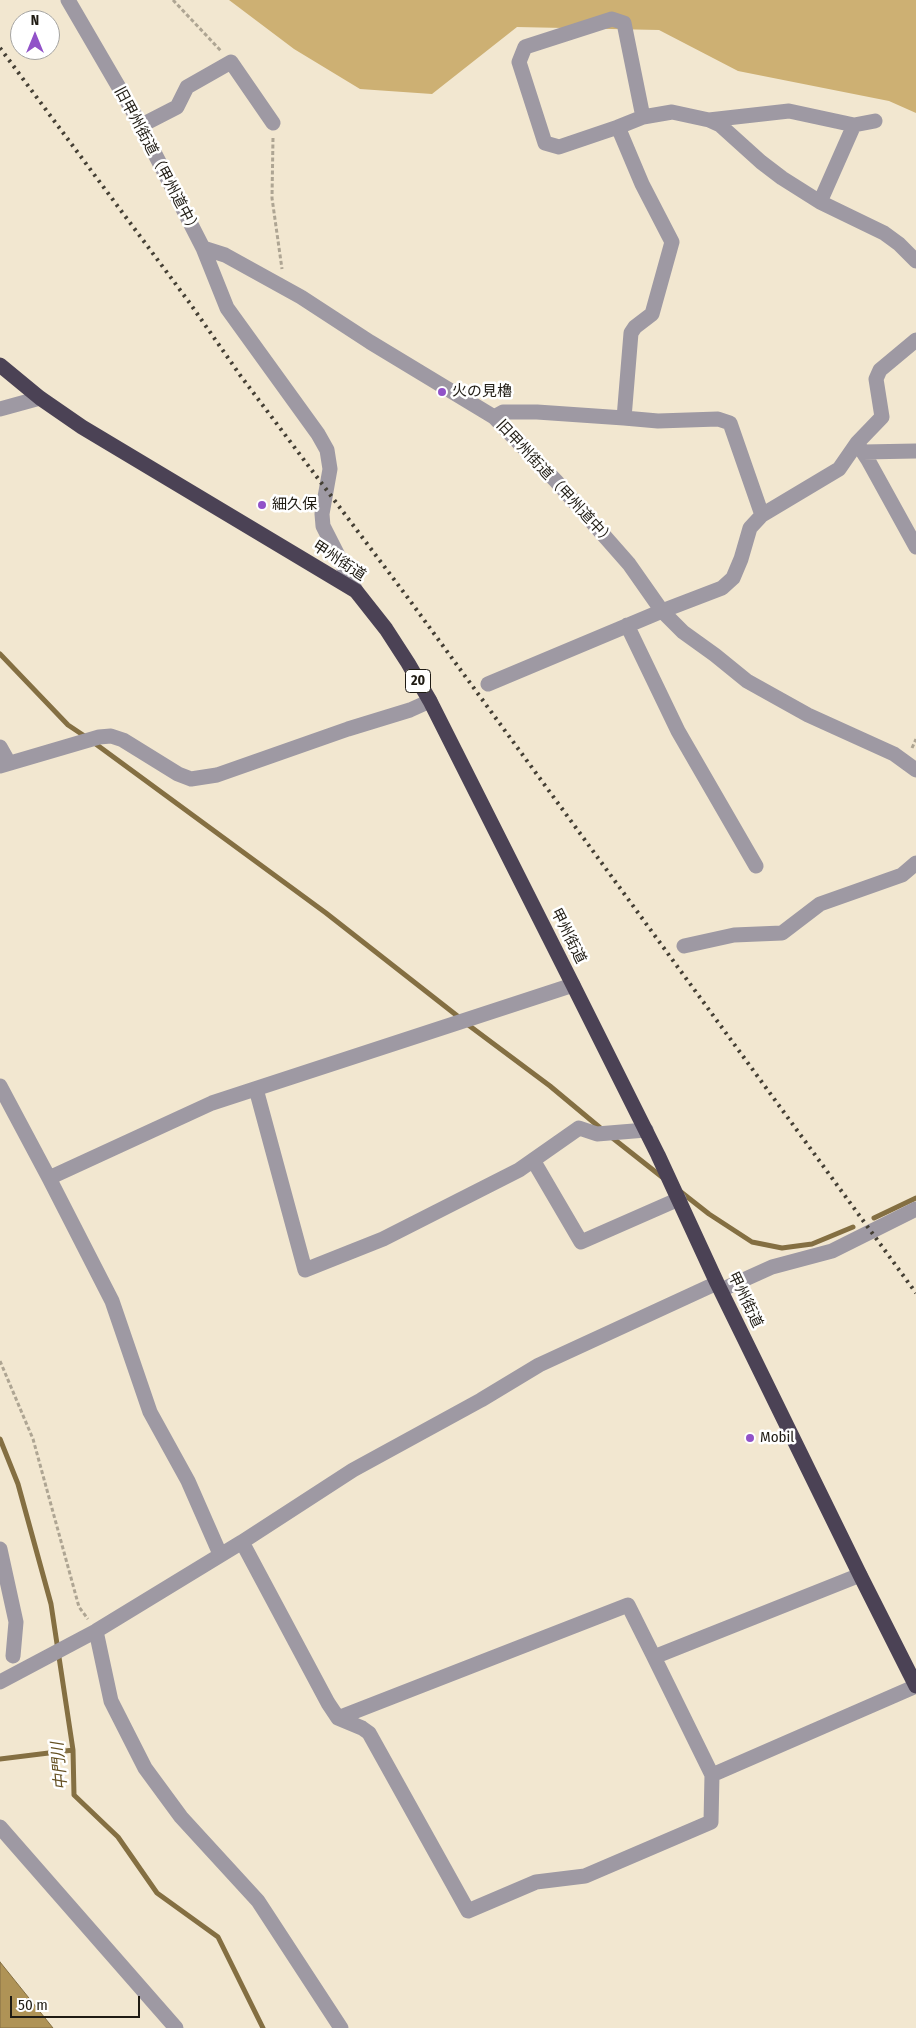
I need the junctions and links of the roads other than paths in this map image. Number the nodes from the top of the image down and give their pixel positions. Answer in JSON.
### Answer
{"nodes":[{"id":1,"x":68,"y":0,"type":"edge"},
{"id":2,"x":643,"y":117,"type":"junction"},
{"id":3,"x":709,"y":120,"type":"junction"},
{"id":4,"x":875,"y":121,"type":"dead end"},
{"id":5,"x":273,"y":123,"type":"road end"},
{"id":6,"x":854,"y":124,"type":"junction"},
{"id":7,"x":140,"y":126,"type":"junction"},
{"id":8,"x":618,"y":127,"type":"junction"},
{"id":9,"x":820,"y":202,"type":"junction"},
{"id":10,"x":203,"y":248,"type":"junction"},
{"id":11,"x":916,"y":262,"type":"edge"},
{"id":12,"x":916,"y":340,"type":"edge"},
{"id":13,"x":0,"y":365,"type":"edge"},
{"id":14,"x":40,"y":398,"type":"junction"},
{"id":15,"x":0,"y":408,"type":"edge"},
{"id":16,"x":494,"y":417,"type":"junction"},
{"id":17,"x":624,"y":418,"type":"junction"},
{"id":18,"x":860,"y":448,"type":"junction"},
{"id":19,"x":916,"y":451,"type":"edge"},
{"id":20,"x":762,"y":515,"type":"junction"},
{"id":21,"x":916,"y":547,"type":"edge"},
{"id":22,"x":356,"y":591,"type":"junction"},
{"id":23,"x":662,"y":611,"type":"junction"},
{"id":24,"x":626,"y":625,"type":"junction"},
{"id":25,"x":488,"y":684,"type":"dead end"},
{"id":26,"x":430,"y":701,"type":"junction"},
{"id":27,"x":0,"y":747,"type":"edge"},
{"id":28,"x":5,"y":765,"type":"edge"},
{"id":29,"x":916,"y":770,"type":"edge"},
{"id":30,"x":916,"y":863,"type":"edge"},
{"id":31,"x":756,"y":866,"type":"dead end"},
{"id":32,"x":684,"y":946,"type":"dead end"},
{"id":33,"x":573,"y":984,"type":"junction"},
{"id":34,"x":0,"y":1086,"type":"edge"},
{"id":35,"x":256,"y":1088,"type":"junction"},
{"id":36,"x":646,"y":1130,"type":"junction"},
{"id":37,"x":533,"y":1160,"type":"junction"},
{"id":38,"x":50,"y":1178,"type":"junction"},
{"id":39,"x":679,"y":1199,"type":"junction"},
{"id":40,"x":916,"y":1209,"type":"edge"},
{"id":41,"x":719,"y":1286,"type":"junction"},
{"id":42,"x":242,"y":1542,"type":"junction"},
{"id":43,"x":0,"y":1549,"type":"edge"},
{"id":44,"x":220,"y":1554,"type":"junction"},
{"id":45,"x":860,"y":1575,"type":"junction"},
{"id":46,"x":90,"y":1634,"type":"junction"},
{"id":47,"x":654,"y":1657,"type":"junction"},
{"id":48,"x":6,"y":1658,"type":"edge"},
{"id":49,"x":18,"y":1672,"type":"junction"},
{"id":50,"x":0,"y":1682,"type":"edge"},
{"id":51,"x":916,"y":1686,"type":"edge"},
{"id":52,"x":338,"y":1718,"type":"junction"},
{"id":53,"x":712,"y":1775,"type":"junction"},
{"id":54,"x":0,"y":1827,"type":"edge"},
{"id":55,"x":0,"y":1836,"type":"edge"},
{"id":56,"x":16,"y":1845,"type":"junction"},
{"id":57,"x":176,"y":2028,"type":"edge"},
{"id":58,"x":341,"y":2028,"type":"edge"}],
"edges":[{"from":1,"to":7,"type":"street","name":"旧甲州街道（甲州道中）"},
{"from":2,"to":3,"type":"street"},
{"from":2,"to":8,"type":"street"},
{"from":2,"to":8,"type":"street"},
{"from":3,"to":6,"type":"street"},
{"from":3,"to":9,"type":"street"},
{"from":4,"to":6,"type":"street"},
{"from":5,"to":7,"type":"street"},
{"from":6,"to":9,"type":"street"},
{"from":7,"to":10,"type":"street","name":"旧甲州街道（甲州道中）"},
{"from":8,"to":17,"type":"street"},
{"from":9,"to":11,"type":"street"},
{"from":10,"to":16,"type":"street","name":"旧甲州街道（甲州道中）"},
{"from":10,"to":22,"type":"street"},
{"from":12,"to":18,"type":"street"},
{"from":13,"to":14,"type":"highway","name":"甲州街道","number":"20"},
{"from":14,"to":15,"type":"street"},
{"from":14,"to":22,"type":"highway","name":"甲州街道","number":"20"},
{"from":16,"to":17,"type":"street"},
{"from":16,"to":23,"type":"street","name":"旧甲州街道（甲州道中）"},
{"from":17,"to":20,"type":"street"},
{"from":18,"to":19,"type":"street"},
{"from":18,"to":20,"type":"street"},
{"from":18,"to":21,"type":"street"},
{"from":20,"to":23,"type":"street"},
{"from":22,"to":26,"type":"highway","name":"甲州街道","number":"20"},
{"from":23,"to":24,"type":"street"},
{"from":23,"to":29,"type":"street","name":"旧甲州街道（甲州道中）"},
{"from":24,"to":25,"type":"street"},
{"from":24,"to":31,"type":"street"},
{"from":26,"to":28,"type":"street"},
{"from":26,"to":33,"type":"highway","name":"甲州街道","number":"20"},
{"from":27,"to":28,"type":"street"},
{"from":30,"to":32,"type":"street"},
{"from":33,"to":35,"type":"street"},
{"from":33,"to":36,"type":"highway","name":"甲州街道","number":"20"},
{"from":34,"to":38,"type":"street"},
{"from":35,"to":37,"type":"street"},
{"from":35,"to":38,"type":"street"},
{"from":36,"to":37,"type":"street"},
{"from":36,"to":39,"type":"highway","name":"甲州街道","number":"20"},
{"from":37,"to":39,"type":"street"},
{"from":38,"to":44,"type":"street"},
{"from":39,"to":41,"type":"highway","name":"甲州街道","number":"20"},
{"from":40,"to":41,"type":"street"},
{"from":41,"to":42,"type":"street"},
{"from":41,"to":45,"type":"highway","name":"甲州街道","number":"20"},
{"from":42,"to":44,"type":"street"},
{"from":42,"to":52,"type":"street"},
{"from":43,"to":48,"type":"street"},
{"from":44,"to":46,"type":"street"},
{"from":45,"to":47,"type":"street"},
{"from":45,"to":51,"type":"highway","name":"甲州街道","number":"20"},
{"from":46,"to":49,"type":"street"},
{"from":46,"to":58,"type":"street"},
{"from":47,"to":52,"type":"street"},
{"from":47,"to":53,"type":"street"},
{"from":48,"to":49,"type":"street"},
{"from":49,"to":50,"type":"street"},
{"from":51,"to":53,"type":"street"},
{"from":52,"to":53,"type":"street"},
{"from":54,"to":56,"type":"street"},
{"from":55,"to":56,"type":"street"},
{"from":56,"to":57,"type":"street"}]}
